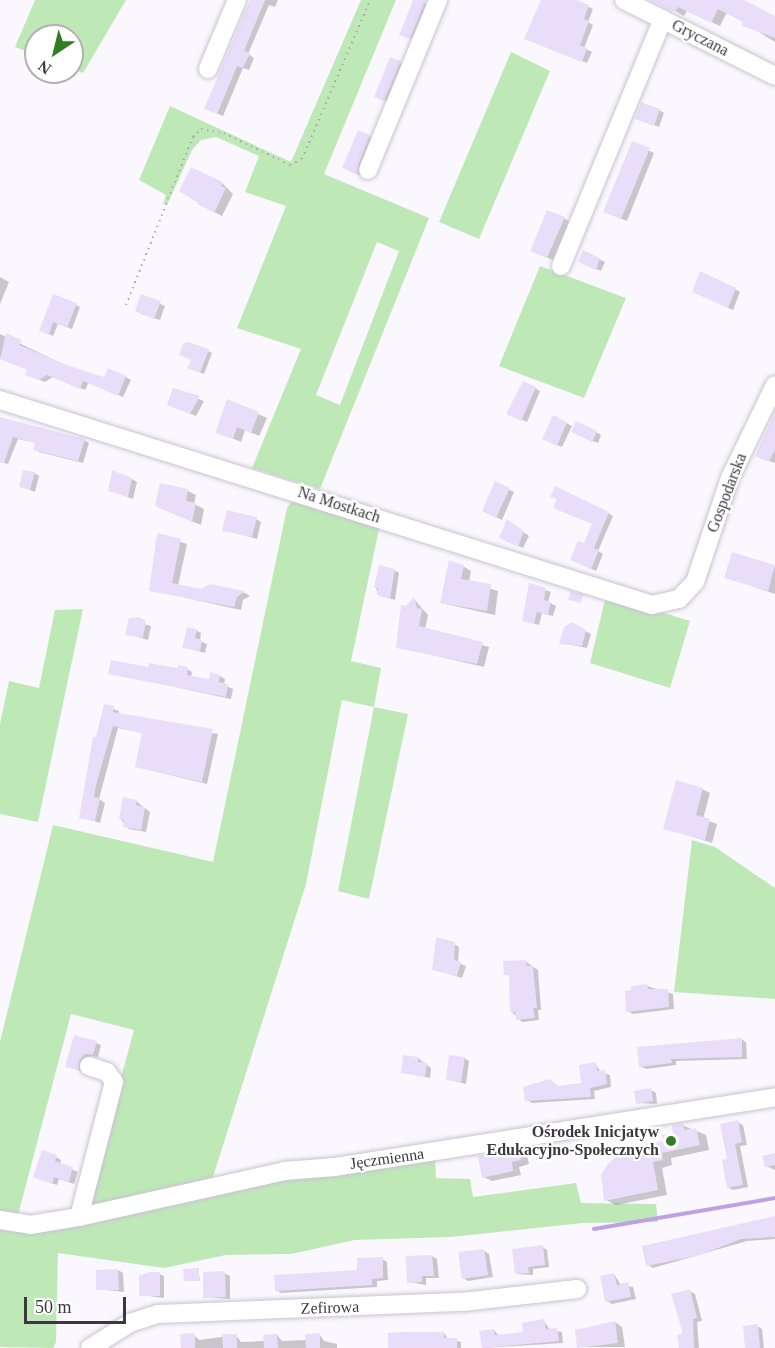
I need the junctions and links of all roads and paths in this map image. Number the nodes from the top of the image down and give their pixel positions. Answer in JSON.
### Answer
{"nodes":[{"id":1,"x":237,"y":0,"type":"edge"},
{"id":2,"x":370,"y":0,"type":"edge"},
{"id":3,"x":438,"y":0,"type":"edge"},
{"id":4,"x":624,"y":0,"type":"edge"},
{"id":5,"x":663,"y":20,"type":"junction"},
{"id":6,"x":207,"y":69,"type":"dead end"},
{"id":7,"x":775,"y":75,"type":"edge"},
{"id":8,"x":368,"y":170,"type":"dead end"},
{"id":9,"x":561,"y":266,"type":"dead end"},
{"id":10,"x":126,"y":305,"type":"dead end"},
{"id":11,"x":775,"y":385,"type":"edge"},
{"id":12,"x":0,"y":400,"type":"edge"},
{"id":13,"x":679,"y":599,"type":"joint"},
{"id":14,"x":89,"y":1066,"type":"dead end"},
{"id":15,"x":775,"y":1097,"type":"edge"},
{"id":16,"x":80,"y":1217,"type":"junction"},
{"id":17,"x":0,"y":1221,"type":"edge"},
{"id":18,"x":577,"y":1289,"type":"dead end"},
{"id":19,"x":90,"y":1348,"type":"edge"}],
"edges":[{"from":1,"to":6,"type":"street"},
{"from":2,"to":10,"type":"path"},
{"from":3,"to":8,"type":"street"},
{"from":4,"to":5,"type":"street","name":"Gryczana"},
{"from":5,"to":7,"type":"street","name":"Gryczana"},
{"from":5,"to":9,"type":"street"},
{"from":11,"to":13,"type":"street","name":"Gospodarska"},
{"from":12,"to":13,"type":"street","name":"Na Mostkach"},
{"from":14,"to":16,"type":"street"},
{"from":15,"to":16,"type":"street","name":"Jęczmienna"},
{"from":16,"to":17,"type":"street","name":"Jęczmienna"},
{"from":18,"to":19,"type":"street","name":"Zefirowa"}]}
